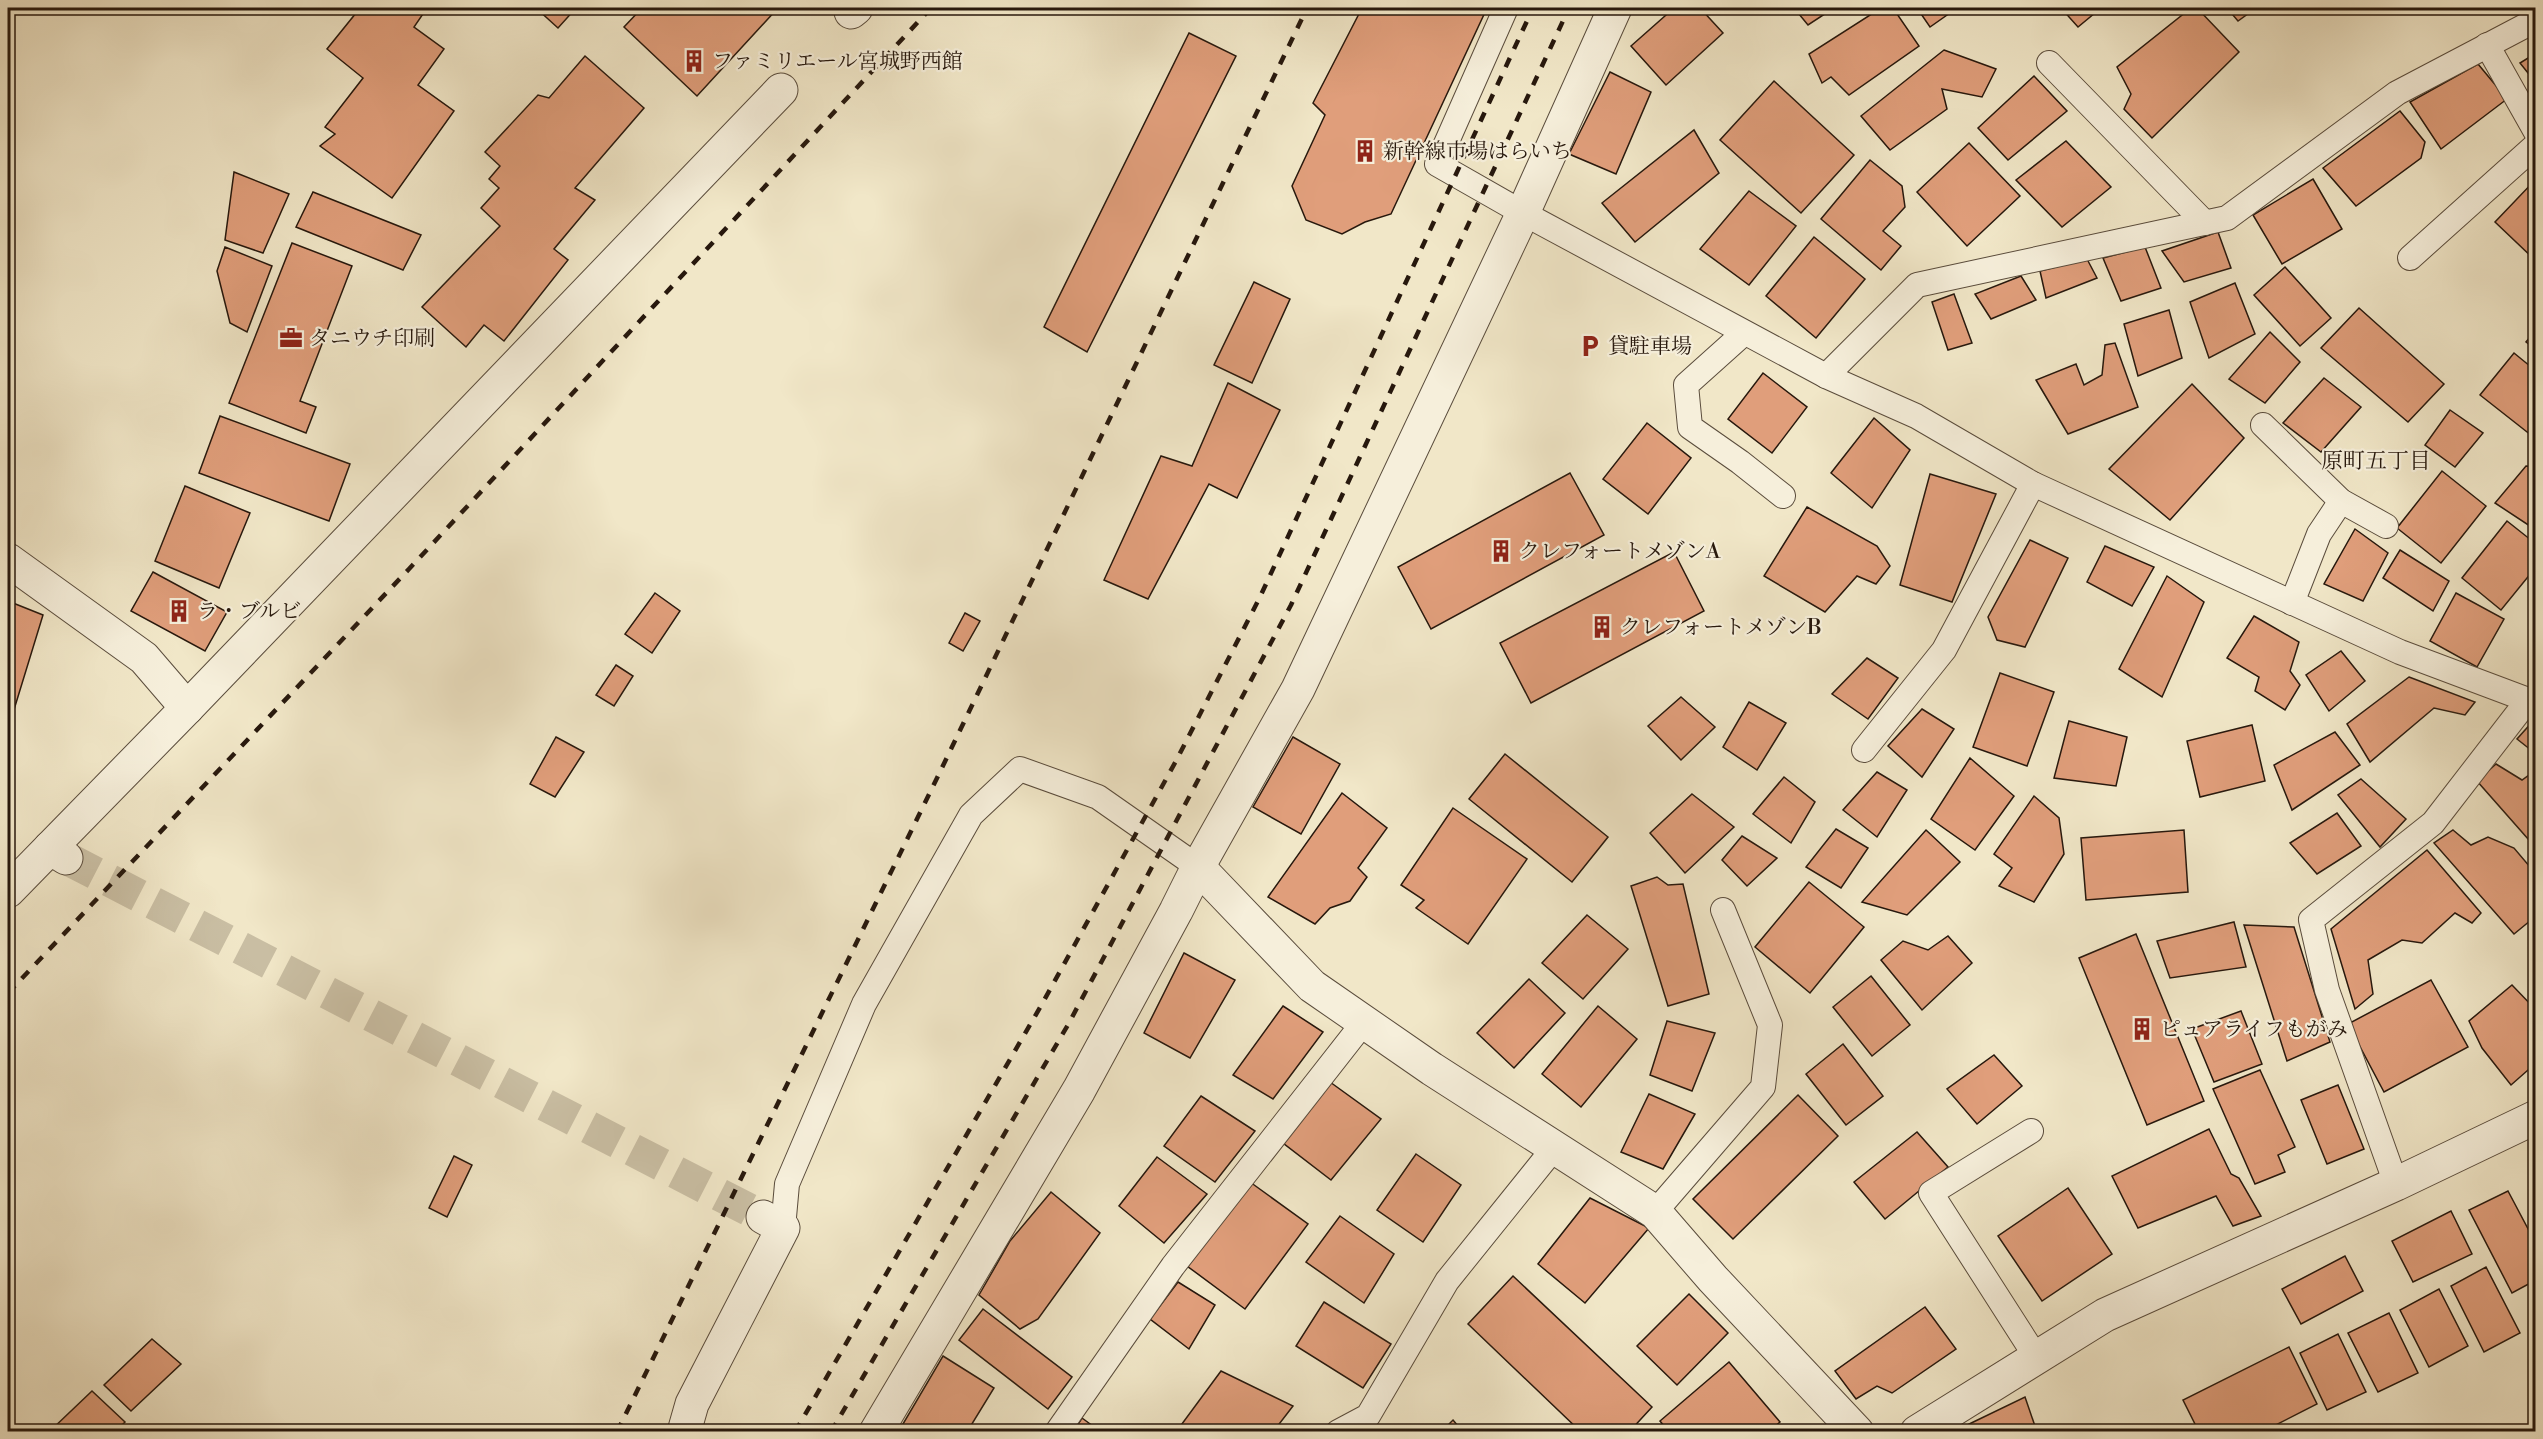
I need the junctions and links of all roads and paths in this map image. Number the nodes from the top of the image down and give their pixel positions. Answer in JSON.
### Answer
{"nodes":[{"id":1,"x":1506,"y":8,"type":"edge"},
{"id":2,"x":1616,"y":8,"type":"edge"},
{"id":3,"x":2535,"y":20,"type":"edge"},
{"id":4,"x":2487,"y":45,"type":"junction"},
{"id":5,"x":2049,"y":63,"type":"dead end"},
{"id":6,"x":781,"y":90,"type":"dead end"},
{"id":7,"x":2535,"y":132,"type":"edge"},
{"id":8,"x":2535,"y":145,"type":"edge"},
{"id":9,"x":1523,"y":213,"type":"junction"},
{"id":10,"x":2205,"y":223,"type":"junction"},
{"id":11,"x":2410,"y":258,"type":"dead end"},
{"id":12,"x":1744,"y":333,"type":"junction"},
{"id":13,"x":1826,"y":376,"type":"junction"},
{"id":14,"x":2263,"y":425,"type":"dead end"},
{"id":15,"x":2032,"y":483,"type":"junction"},
{"id":16,"x":1783,"y":496,"type":"dead end"},
{"id":17,"x":2341,"y":501,"type":"junction"},
{"id":18,"x":2386,"y":526,"type":"dead end"},
{"id":19,"x":8,"y":560,"type":"edge"},
{"id":20,"x":2292,"y":603,"type":"junction"},
{"id":21,"x":2532,"y":701,"type":"edge"},
{"id":22,"x":187,"y":708,"type":"junction"},
{"id":23,"x":1864,"y":750,"type":"dead end"},
{"id":24,"x":1198,"y":867,"type":"junction"},
{"id":25,"x":8,"y":891,"type":"edge"},
{"id":26,"x":1723,"y":910,"type":"dead end"},
{"id":27,"x":1364,"y":1022,"type":"junction"},
{"id":28,"x":2535,"y":1117,"type":"edge"},
{"id":29,"x":2031,"y":1131,"type":"dead end"},
{"id":30,"x":1554,"y":1148,"type":"junction"},
{"id":31,"x":2396,"y":1184,"type":"junction"},
{"id":32,"x":1655,"y":1212,"type":"junction"},
{"id":33,"x":773,"y":1222,"type":"joint"},
{"id":34,"x":2036,"y":1357,"type":"junction"},
{"id":35,"x":684,"y":1431,"type":"edge"},
{"id":36,"x":876,"y":1431,"type":"edge"},
{"id":37,"x":1057,"y":1431,"type":"edge"},
{"id":38,"x":1338,"y":1431,"type":"edge"},
{"id":39,"x":1857,"y":1431,"type":"edge"},
{"id":40,"x":1917,"y":1431,"type":"edge"}],
"edges":[{"from":1,"to":9,"type":"lane"},
{"from":2,"to":9,"type":"street"},
{"from":3,"to":4,"type":"lane"},
{"from":4,"to":7,"type":"lane"},
{"from":4,"to":10,"type":"lane"},
{"from":5,"to":10,"type":"lane"},
{"from":6,"to":22,"type":"street"},
{"from":8,"to":11,"type":"lane"},
{"from":9,"to":12,"type":"lane"},
{"from":9,"to":24,"type":"street"},
{"from":10,"to":13,"type":"lane"},
{"from":12,"to":13,"type":"lane"},
{"from":12,"to":16,"type":"lane"},
{"from":13,"to":15,"type":"lane"},
{"from":14,"to":17,"type":"lane"},
{"from":15,"to":20,"type":"lane"},
{"from":15,"to":23,"type":"lane"},
{"from":17,"to":18,"type":"lane"},
{"from":17,"to":20,"type":"lane"},
{"from":19,"to":22,"type":"street"},
{"from":20,"to":21,"type":"lane"},
{"from":21,"to":31,"type":"lane"},
{"from":22,"to":25,"type":"street"},
{"from":24,"to":27,"type":"street"},
{"from":24,"to":33,"type":"lane"},
{"from":24,"to":36,"type":"street"},
{"from":26,"to":32,"type":"lane"},
{"from":27,"to":30,"type":"street"},
{"from":27,"to":37,"type":"lane"},
{"from":28,"to":31,"type":"street"},
{"from":29,"to":34,"type":"lane"},
{"from":30,"to":32,"type":"street"},
{"from":30,"to":38,"type":"lane"},
{"from":31,"to":34,"type":"street"},
{"from":32,"to":39,"type":"street"},
{"from":33,"to":35,"type":"street"},
{"from":34,"to":40,"type":"street"}]}
